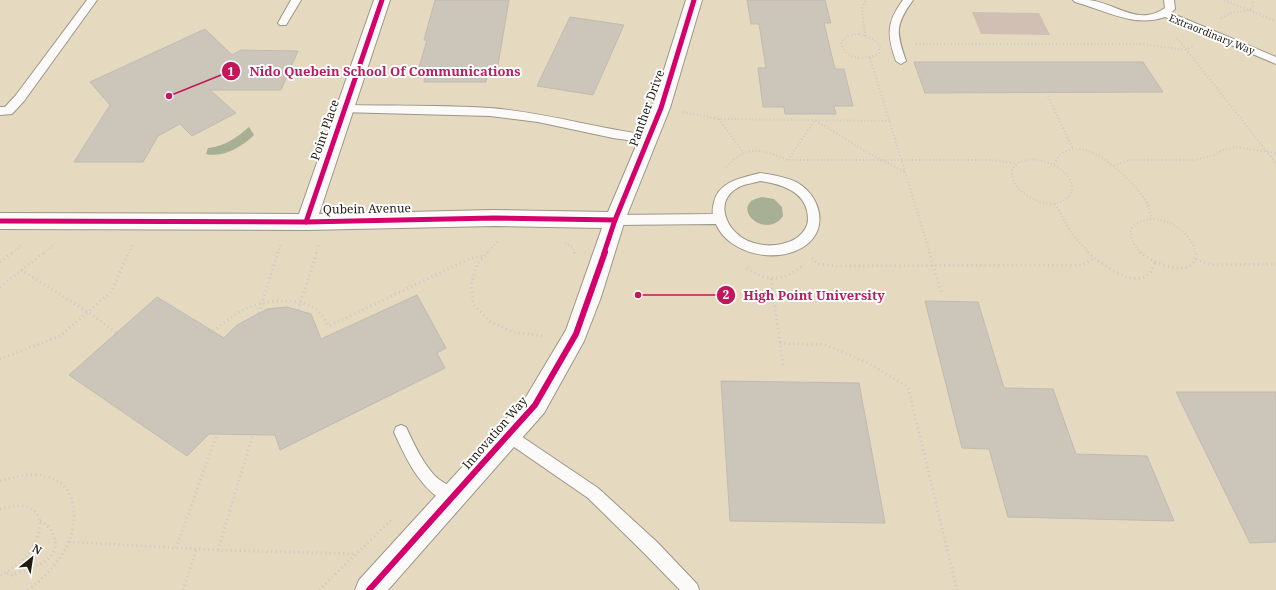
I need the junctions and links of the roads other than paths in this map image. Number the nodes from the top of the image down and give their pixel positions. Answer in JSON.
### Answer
{"nodes":[{"id":1,"x":92,"y":0,"type":"edge"},
{"id":2,"x":296,"y":0,"type":"edge"},
{"id":3,"x":382,"y":0,"type":"edge"},
{"id":4,"x":694,"y":0,"type":"edge"},
{"id":5,"x":908,"y":0,"type":"edge"},
{"id":6,"x":1078,"y":0,"type":"edge"},
{"id":7,"x":1168,"y":0,"type":"edge"},
{"id":8,"x":1163,"y":15,"type":"junction"},
{"id":9,"x":284,"y":23,"type":"dead end"},
{"id":10,"x":901,"y":61,"type":"dead end"},
{"id":11,"x":1276,"y":61,"type":"edge"},
{"id":12,"x":344,"y":109,"type":"junction"},
{"id":13,"x":0,"y":111,"type":"edge"},
{"id":14,"x":648,"y":139,"type":"junction"},
{"id":15,"x":718,"y":219,"type":"junction"},
{"id":16,"x":615,"y":220,"type":"junction"},
{"id":17,"x":0,"y":221,"type":"edge"},
{"id":18,"x":306,"y":222,"type":"junction"},
{"id":19,"x":401,"y":432,"type":"dead end"},
{"id":20,"x":508,"y":434,"type":"junction"},
{"id":21,"x":453,"y":498,"type":"junction"},
{"id":22,"x":369,"y":590,"type":"edge"},
{"id":23,"x":691,"y":590,"type":"edge"}],
"edges":[{"from":1,"to":13,"type":"lane"},
{"from":2,"to":9,"type":"lane"},
{"from":3,"to":12,"type":"street","name":"Point Place"},
{"from":4,"to":14,"type":"street","name":"Panther Drive"},
{"from":5,"to":10,"type":"lane"},
{"from":6,"to":8,"type":"lane","name":"Extraordinary Way"},
{"from":7,"to":8,"type":"lane"},
{"from":8,"to":11,"type":"lane","name":"Extraordinary Way"},
{"from":12,"to":14,"type":"lane"},
{"from":12,"to":18,"type":"street","name":"Point Place"},
{"from":14,"to":16,"type":"street","name":"Panther Drive"},
{"from":15,"to":15,"type":"lane"},
{"from":15,"to":16,"type":"lane","name":"Qubein Avenue"},
{"from":16,"to":18,"type":"street","name":"Qubein Avenue"},
{"from":16,"to":20,"type":"street","name":"Innovation Way"},
{"from":17,"to":18,"type":"street","name":"Qubein Avenue"},
{"from":19,"to":21,"type":"lane"},
{"from":20,"to":21,"type":"street","name":"Innovation Way"},
{"from":20,"to":23,"type":"lane"},
{"from":21,"to":22,"type":"street","name":"Innovation Way"}]}
